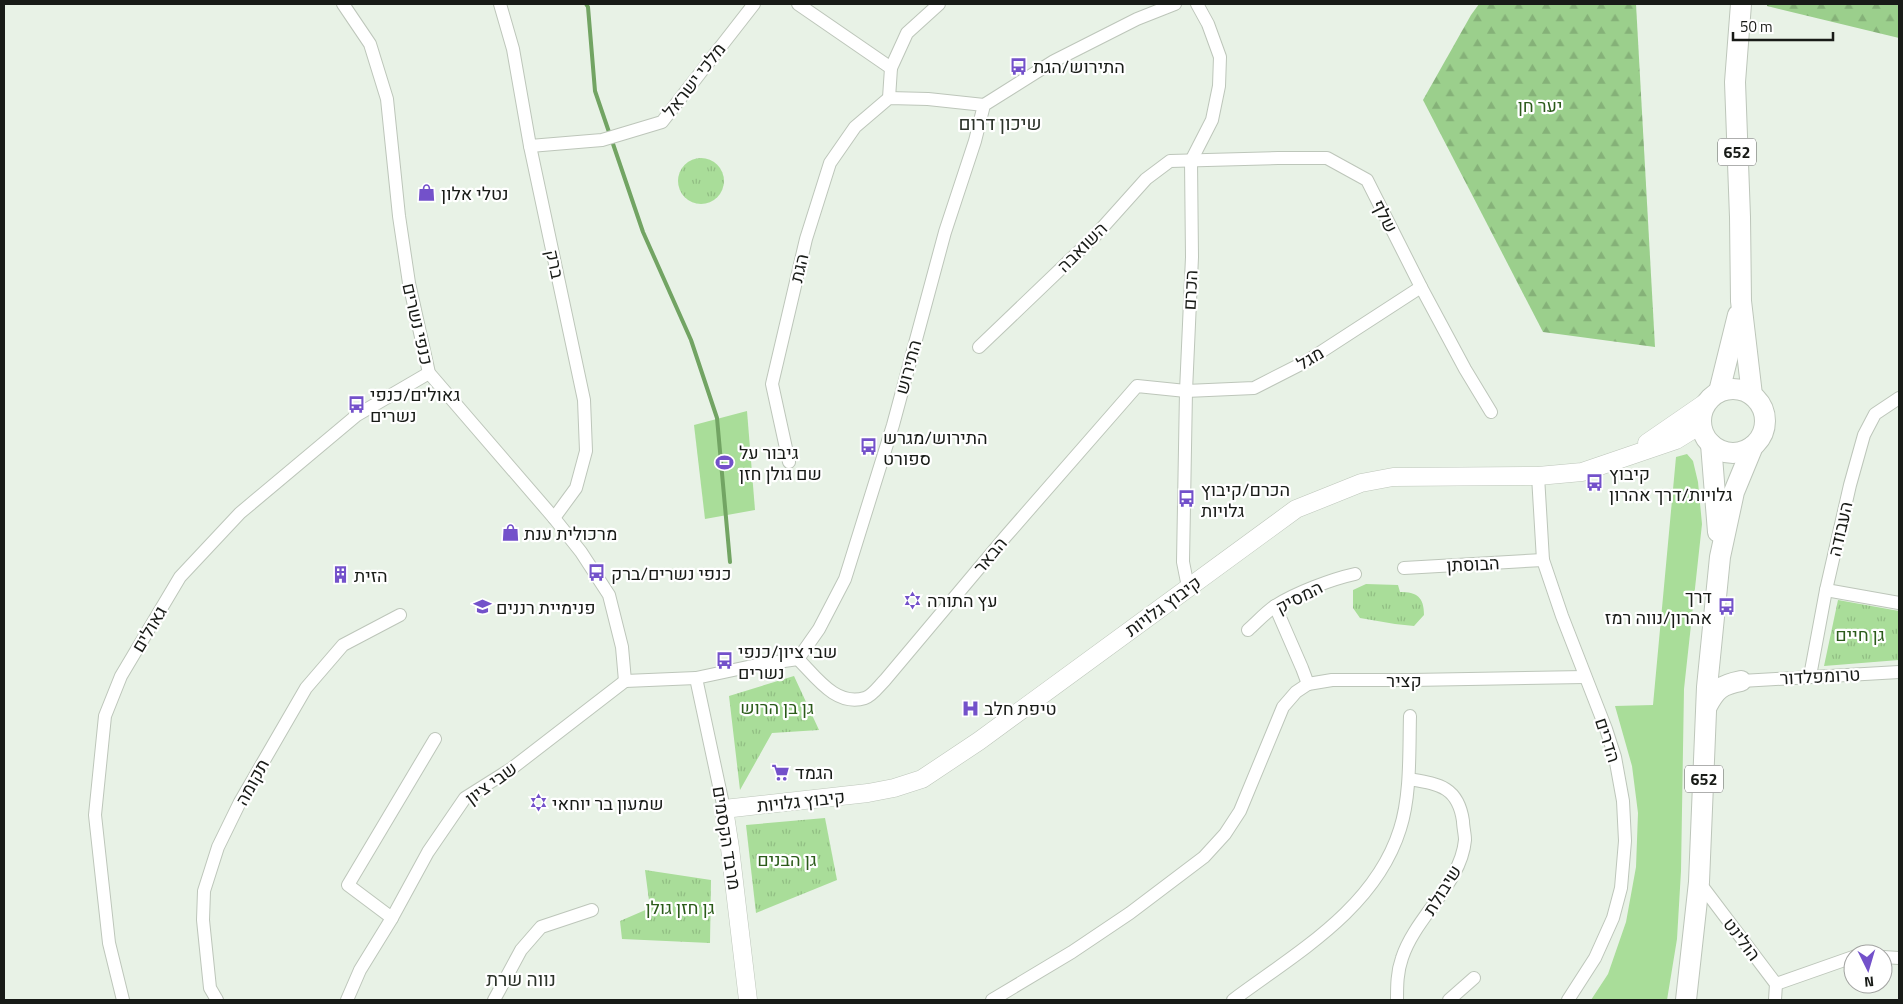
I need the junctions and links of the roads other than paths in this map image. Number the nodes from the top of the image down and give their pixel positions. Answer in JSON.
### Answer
{"nodes":[{"id":1,"x":343,"y":4,"type":"edge"},
{"id":2,"x":500,"y":4,"type":"edge"},
{"id":3,"x":754,"y":4,"type":"edge"},
{"id":4,"x":798,"y":4,"type":"edge"},
{"id":5,"x":939,"y":4,"type":"edge"},
{"id":6,"x":1175,"y":4,"type":"edge"},
{"id":7,"x":1197,"y":4,"type":"edge"},
{"id":8,"x":1741,"y":4,"type":"edge"},
{"id":9,"x":891,"y":68,"type":"junction"},
{"id":10,"x":889,"y":98,"type":"junction"},
{"id":11,"x":984,"y":104,"type":"junction"},
{"id":12,"x":530,"y":146,"type":"junction"},
{"id":13,"x":1191,"y":161,"type":"junction"},
{"id":14,"x":1421,"y":287,"type":"junction"},
{"id":15,"x":1741,"y":301,"type":"junction"},
{"id":16,"x":979,"y":347,"type":"dead end"},
{"id":17,"x":429,"y":373,"type":"junction"},
{"id":18,"x":1186,"y":391,"type":"junction"},
{"id":19,"x":1752,"y":395,"type":"junction"},
{"id":20,"x":1714,"y":397,"type":"junction"},
{"id":21,"x":1899,"y":398,"type":"edge"},
{"id":22,"x":1491,"y":412,"type":"dead end"},
{"id":23,"x":1702,"y":424,"type":"junction"},
{"id":24,"x":1712,"y":444,"type":"junction"},
{"id":25,"x":1753,"y":446,"type":"junction"},
{"id":26,"x":1621,"y":459,"type":"junction"},
{"id":27,"x":789,"y":462,"type":"dead end"},
{"id":28,"x":1538,"y":476,"type":"junction"},
{"id":29,"x":554,"y":518,"type":"junction"},
{"id":30,"x":1720,"y":557,"type":"junction"},
{"id":31,"x":1543,"y":560,"type":"junction"},
{"id":32,"x":1404,"y":568,"type":"dead end"},
{"id":33,"x":1355,"y":574,"type":"dead end"},
{"id":34,"x":1188,"y":586,"type":"junction"},
{"id":35,"x":1826,"y":590,"type":"junction"},
{"id":36,"x":1899,"y":602,"type":"edge"},
{"id":37,"x":1275,"y":606,"type":"junction"},
{"id":38,"x":400,"y":615,"type":"dead end"},
{"id":39,"x":1248,"y":630,"type":"dead end"},
{"id":40,"x":1710,"y":656,"type":"junction"},
{"id":41,"x":798,"y":659,"type":"junction"},
{"id":42,"x":1899,"y":672,"type":"edge"},
{"id":43,"x":1585,"y":676,"type":"junction"},
{"id":44,"x":1810,"y":676,"type":"junction"},
{"id":45,"x":696,"y":678,"type":"junction"},
{"id":46,"x":625,"y":681,"type":"junction"},
{"id":47,"x":1741,"y":681,"type":"junction"},
{"id":48,"x":1308,"y":684,"type":"junction"},
{"id":49,"x":1706,"y":706,"type":"junction"},
{"id":50,"x":1410,"y":716,"type":"dead end"},
{"id":51,"x":435,"y":739,"type":"dead end"},
{"id":52,"x":1408,"y":779,"type":"junction"},
{"id":53,"x":724,"y":809,"type":"junction"},
{"id":54,"x":1699,"y":882,"type":"junction"},
{"id":55,"x":592,"y":910,"type":"dead end"},
{"id":56,"x":392,"y":918,"type":"junction"},
{"id":57,"x":1843,"y":961,"type":"edge"},
{"id":58,"x":1474,"y":978,"type":"dead end"},
{"id":59,"x":1776,"y":984,"type":"junction"},
{"id":60,"x":123,"y":1000,"type":"edge"},
{"id":61,"x":216,"y":1000,"type":"edge"},
{"id":62,"x":347,"y":1000,"type":"edge"},
{"id":63,"x":494,"y":1000,"type":"edge"},
{"id":64,"x":748,"y":1000,"type":"edge"},
{"id":65,"x":992,"y":1000,"type":"edge"},
{"id":66,"x":1233,"y":1000,"type":"edge"},
{"id":67,"x":1397,"y":1000,"type":"edge"},
{"id":68,"x":1449,"y":1000,"type":"edge"},
{"id":69,"x":1568,"y":1000,"type":"edge"},
{"id":70,"x":1686,"y":1000,"type":"edge"},
{"id":71,"x":1775,"y":1000,"type":"edge"}],
"edges":[{"from":1,"to":17,"type":"street","name":"כנפי נשרים"},
{"from":2,"to":12,"type":"street","name":"ברק"},
{"from":3,"to":12,"type":"street","name":"מלכי ישראל"},
{"from":4,"to":9,"type":"street"},
{"from":5,"to":9,"type":"street"},
{"from":6,"to":11,"type":"street"},
{"from":7,"to":13,"type":"street","name":"הכרם"},
{"from":8,"to":15,"type":"main road","number":"652"},
{"from":9,"to":10,"type":"street"},
{"from":10,"to":11,"type":"street"},
{"from":10,"to":27,"type":"street","name":"הגת"},
{"from":11,"to":41,"type":"street","name":"התירוש"},
{"from":12,"to":29,"type":"street","name":"ברק"},
{"from":13,"to":14,"type":"street","name":"שלף"},
{"from":13,"to":16,"type":"street","name":"השואבה"},
{"from":13,"to":18,"type":"street","name":"הכרם"},
{"from":14,"to":18,"type":"street","name":"מגל"},
{"from":14,"to":22,"type":"street","name":"שלף"},
{"from":15,"to":19,"type":"main road","number":"652"},
{"from":15,"to":20,"type":"main road","number":"652"},
{"from":17,"to":29,"type":"street","name":"כנפי נשרים"},
{"from":17,"to":60,"type":"street","name":"גאולים"},
{"from":18,"to":34,"type":"street","name":"הכרם"},
{"from":18,"to":41,"type":"street","name":"הבאר"},
{"from":19,"to":20,"type":"main road"},
{"from":19,"to":25,"type":"main road","number":"652"},
{"from":20,"to":23,"type":"main road","number":"652"},
{"from":20,"to":26,"type":"street","name":"קיבוץ גלויות"},
{"from":21,"to":35,"type":"street","name":"העבודה"},
{"from":23,"to":24,"type":"main road","number":"652"},
{"from":23,"to":26,"type":"street","name":"קיבוץ גלויות"},
{"from":24,"to":25,"type":"main road"},
{"from":24,"to":30,"type":"main road","number":"652"},
{"from":25,"to":30,"type":"main road","number":"652"},
{"from":26,"to":28,"type":"street","name":"קיבוץ גלויות"},
{"from":28,"to":31,"type":"street","name":"הדרים"},
{"from":28,"to":34,"type":"street","name":"קיבוץ גלויות"},
{"from":29,"to":46,"type":"street","name":"כנפי נשרים"},
{"from":30,"to":40,"type":"main road","number":"652"},
{"from":31,"to":32,"type":"street","name":"הבוסתן"},
{"from":31,"to":43,"type":"street","name":"הדרים"},
{"from":33,"to":37,"type":"street","name":"המסיק"},
{"from":34,"to":53,"type":"street","name":"קיבוץ גלויות"},
{"from":35,"to":36,"type":"street"},
{"from":35,"to":44,"type":"street","name":"העבודה"},
{"from":37,"to":39,"type":"street","name":"המסיק"},
{"from":37,"to":48,"type":"street"},
{"from":38,"to":61,"type":"street","name":"תקומה"},
{"from":40,"to":47,"type":"main road"},
{"from":40,"to":49,"type":"main road","number":"652"},
{"from":41,"to":45,"type":"street"},
{"from":42,"to":44,"type":"street","name":"טרומפלדור"},
{"from":43,"to":48,"type":"street","name":"קציר"},
{"from":43,"to":69,"type":"street","name":"הדרים"},
{"from":44,"to":47,"type":"street","name":"טרומפלדור"},
{"from":45,"to":46,"type":"street"},
{"from":45,"to":53,"type":"street","name":"מרבד הקסמים"},
{"from":46,"to":56,"type":"street","name":"שבי ציון"},
{"from":47,"to":49,"type":"main road"},
{"from":48,"to":65,"type":"street"},
{"from":49,"to":54,"type":"main road","number":"652"},
{"from":50,"to":52,"type":"street"},
{"from":51,"to":56,"type":"street"},
{"from":52,"to":66,"type":"street"},
{"from":52,"to":67,"type":"street","name":"שיבולת"},
{"from":53,"to":64,"type":"street","name":"מרבד הקסמים"},
{"from":54,"to":59,"type":"street","name":"הולינט"},
{"from":54,"to":70,"type":"main road","number":"652"},
{"from":55,"to":63,"type":"street"},
{"from":56,"to":62,"type":"street","name":"שבי ציון"},
{"from":57,"to":59,"type":"street"},
{"from":58,"to":68,"type":"street"},
{"from":59,"to":71,"type":"street"}]}
